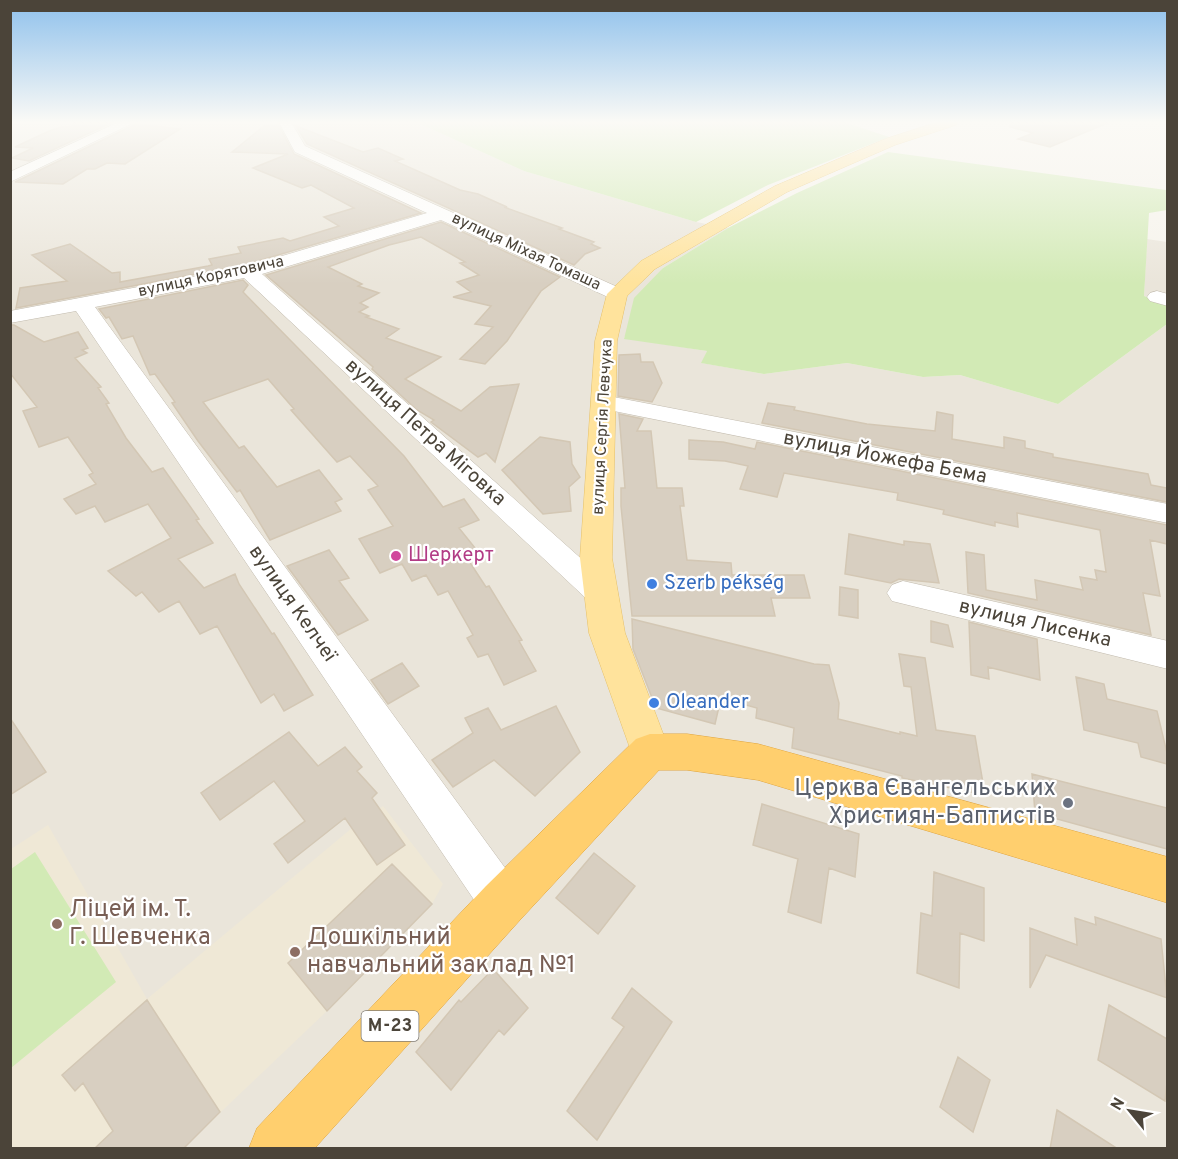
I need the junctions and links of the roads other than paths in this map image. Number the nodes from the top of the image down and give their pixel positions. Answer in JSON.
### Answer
{"nodes":[{"id":1,"x":360,"y":176,"type":"edge"},
{"id":2,"x":811,"y":176,"type":"edge"},
{"id":3,"x":443,"y":214,"type":"junction"},
{"id":4,"x":248,"y":272,"type":"junction"},
{"id":5,"x":617,"y":294,"type":"junction"},
{"id":6,"x":82,"y":304,"type":"junction"},
{"id":7,"x":10,"y":317,"type":"edge"},
{"id":8,"x":603,"y":402,"type":"junction"},
{"id":9,"x":1167,"y":514,"type":"edge"},
{"id":10,"x":903,"y":593,"type":"dead end"},
{"id":11,"x":602,"y":595,"type":"junction"},
{"id":12,"x":1167,"y":655,"type":"edge"},
{"id":13,"x":650,"y":752,"type":"junction"},
{"id":14,"x":1167,"y":880,"type":"edge"},
{"id":15,"x":503,"y":903,"type":"junction"},
{"id":16,"x":277,"y":1149,"type":"edge"}],
"edges":[{"from":1,"to":3,"type":"street","name":"вулиця Міхая Томаша"},
{"from":2,"to":5,"type":"main road"},
{"from":3,"to":4,"type":"street","name":"вулиця Корятовича"},
{"from":3,"to":5,"type":"street","name":"вулиця Міхая Томаша"},
{"from":4,"to":6,"type":"street","name":"вулиця Корятовича"},
{"from":4,"to":11,"type":"street","name":"вулиця Петра Міговка"},
{"from":5,"to":8,"type":"main road","name":"вулиця Сергія Левчука"},
{"from":6,"to":7,"type":"street","name":"вулиця Корятовича"},
{"from":6,"to":15,"type":"street","name":"вулиця Келчеї"},
{"from":8,"to":9,"type":"street","name":"вулиця Йожефа Бема"},
{"from":8,"to":11,"type":"main road","name":"вулиця Сергія Левчука"},
{"from":10,"to":12,"type":"street","name":"вулиця Лисенка"},
{"from":11,"to":13,"type":"main road","name":"вулиця Сергія Левчука"},
{"from":13,"to":14,"type":"highway"},
{"from":13,"to":15,"type":"highway","number":"М-23"},
{"from":15,"to":16,"type":"highway","number":"М-23"}]}
